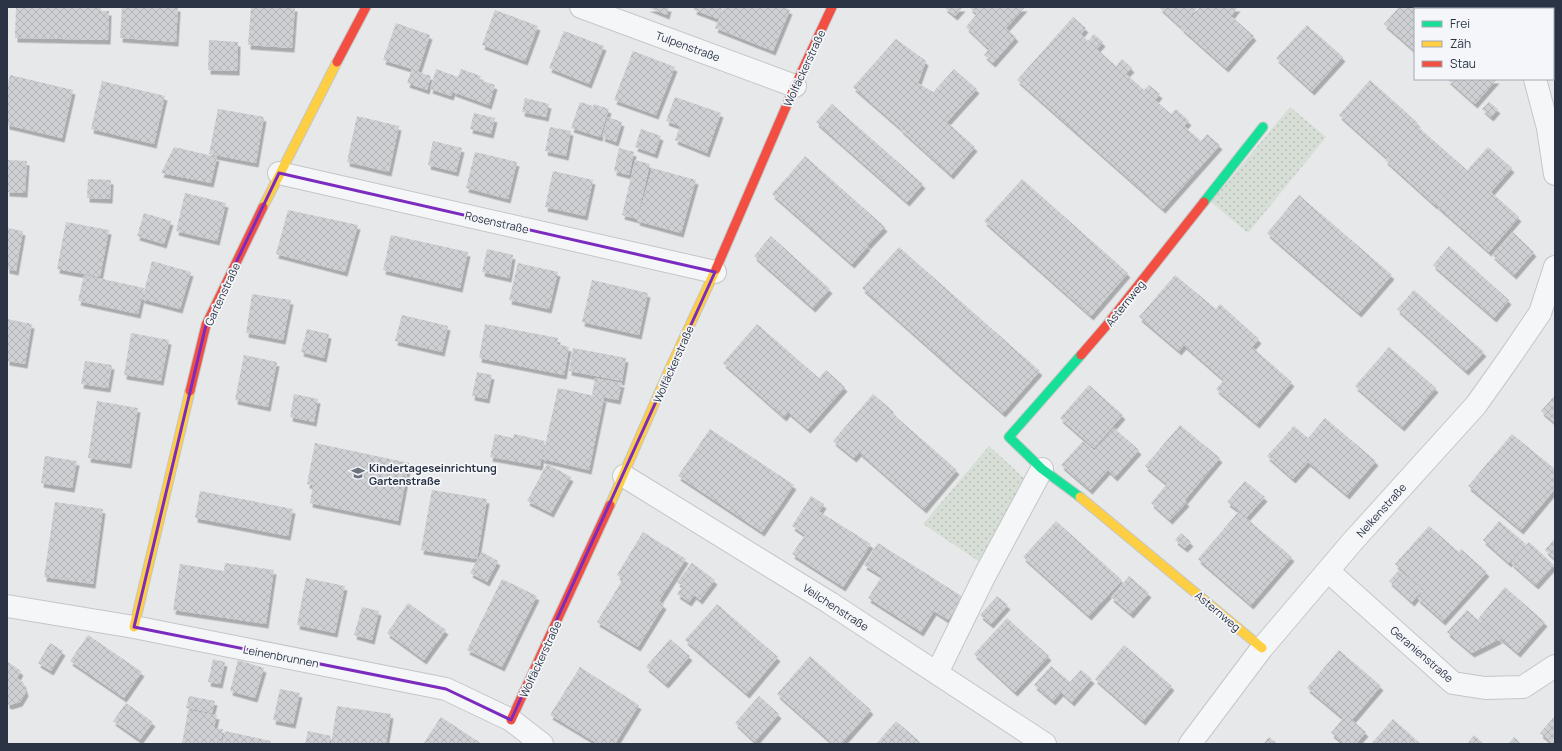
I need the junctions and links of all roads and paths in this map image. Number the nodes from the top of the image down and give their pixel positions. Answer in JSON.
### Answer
{"nodes":[{"id":1,"x":366,"y":7,"type":"edge"},
{"id":2,"x":581,"y":7,"type":"edge"},
{"id":3,"x":832,"y":7,"type":"edge"},
{"id":4,"x":1535,"y":80,"type":"edge"},
{"id":5,"x":796,"y":86,"type":"junction"},
{"id":6,"x":1552,"y":124,"type":"edge"},
{"id":7,"x":1263,"y":127,"type":"dead end"},
{"id":8,"x":279,"y":173,"type":"junction"},
{"id":9,"x":1555,"y":174,"type":"edge"},
{"id":10,"x":1555,"y":267,"type":"edge"},
{"id":11,"x":715,"y":272,"type":"junction"},
{"id":12,"x":1042,"y":469,"type":"junction"},
{"id":13,"x":624,"y":476,"type":"junction"},
{"id":14,"x":1328,"y":571,"type":"junction"},
{"id":15,"x":7,"y":606,"type":"edge"},
{"id":16,"x":134,"y":627,"type":"junction"},
{"id":17,"x":1262,"y":648,"type":"junction"},
{"id":18,"x":1555,"y":666,"type":"edge"},
{"id":19,"x":937,"y":673,"type":"junction"},
{"id":20,"x":511,"y":720,"type":"junction"},
{"id":21,"x":542,"y":744,"type":"edge"},
{"id":22,"x":1045,"y":744,"type":"edge"},
{"id":23,"x":1190,"y":744,"type":"edge"}],
"edges":[{"from":1,"to":8,"type":"street","name":"Gartenstraße"},
{"from":2,"to":5,"type":"street","name":"Tulpenstraße"},
{"from":3,"to":5,"type":"street","name":"Wolfäckerstraße"},
{"from":4,"to":6,"type":"street"},
{"from":5,"to":11,"type":"street","name":"Wolfäckerstraße"},
{"from":6,"to":9,"type":"street"},
{"from":7,"to":12,"type":"street","name":"Asternweg"},
{"from":8,"to":11,"type":"street","name":"Rosenstraße"},
{"from":8,"to":16,"type":"street","name":"Gartenstraße"},
{"from":10,"to":14,"type":"street","name":"Nelkenstraße"},
{"from":11,"to":13,"type":"street","name":"Wolfäckerstraße"},
{"from":12,"to":17,"type":"street","name":"Asternweg"},
{"from":12,"to":19,"type":"street"},
{"from":13,"to":19,"type":"street","name":"Veilchenstraße"},
{"from":13,"to":20,"type":"street","name":"Wolfäckerstraße"},
{"from":14,"to":17,"type":"street","name":"Nelkenstraße"},
{"from":14,"to":18,"type":"street","name":"Geranienstraße"},
{"from":15,"to":16,"type":"street","name":"Leinenbrunnen"},
{"from":16,"to":20,"type":"street","name":"Leinenbrunnen"},
{"from":17,"to":23,"type":"street","name":"Nelkenstraße"},
{"from":19,"to":22,"type":"street","name":"Veilchenstraße"},
{"from":20,"to":21,"type":"street","name":"Leinenbrunnen"}]}
